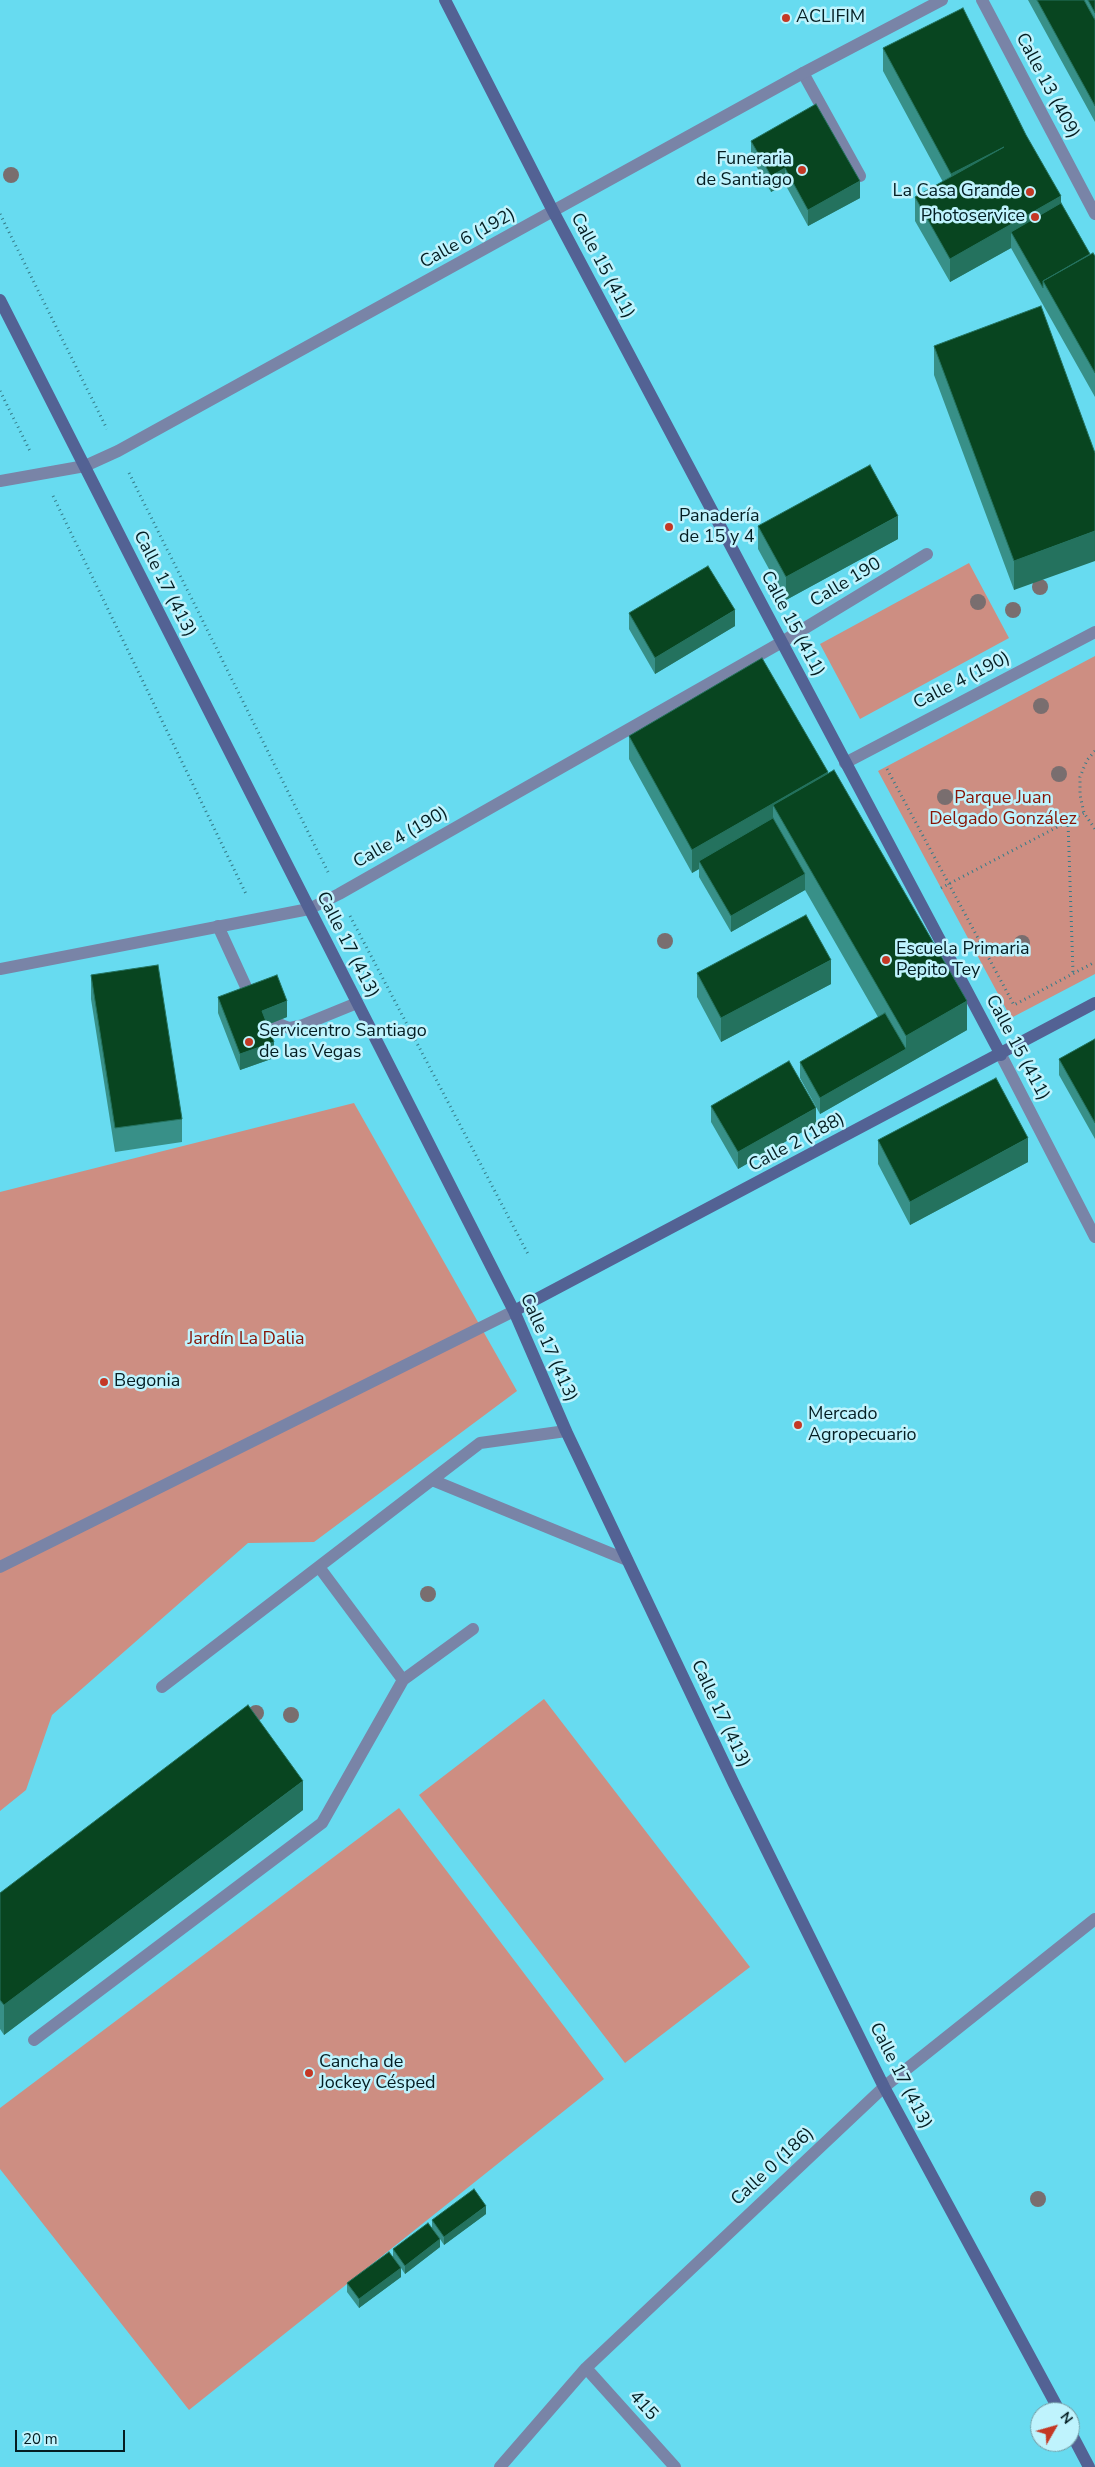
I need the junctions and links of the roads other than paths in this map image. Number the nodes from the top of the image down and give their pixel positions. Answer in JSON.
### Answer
{"nodes":[{"id":1,"x":445,"y":0,"type":"edge"},
{"id":2,"x":942,"y":0,"type":"edge"},
{"id":3,"x":982,"y":0,"type":"edge"},
{"id":4,"x":803,"y":73,"type":"junction"},
{"id":5,"x":860,"y":176,"type":"edge"},
{"id":6,"x":553,"y":211,"type":"junction"},
{"id":7,"x":1095,"y":214,"type":"edge"},
{"id":8,"x":0,"y":300,"type":"edge"},
{"id":9,"x":85,"y":466,"type":"junction"},
{"id":10,"x":0,"y":481,"type":"edge"},
{"id":11,"x":928,"y":554,"type":"dead end"},
{"id":12,"x":1095,"y":632,"type":"edge"},
{"id":13,"x":782,"y":642,"type":"junction"},
{"id":14,"x":845,"y":763,"type":"junction"},
{"id":15,"x":308,"y":909,"type":"junction"},
{"id":16,"x":218,"y":926,"type":"junction"},
{"id":17,"x":0,"y":969,"type":"edge"},
{"id":18,"x":252,"y":1000,"type":"edge"},
{"id":19,"x":357,"y":1003,"type":"junction"},
{"id":20,"x":1095,"y":1003,"type":"edge"},
{"id":21,"x":274,"y":1022,"type":"edge"},
{"id":22,"x":1001,"y":1055,"type":"junction"},
{"id":23,"x":1095,"y":1237,"type":"edge"},
{"id":24,"x":514,"y":1311,"type":"junction"},
{"id":25,"x":566,"y":1431,"type":"junction"},
{"id":26,"x":432,"y":1480,"type":"junction"},
{"id":27,"x":627,"y":1560,"type":"junction"},
{"id":28,"x":0,"y":1567,"type":"edge"},
{"id":29,"x":319,"y":1567,"type":"junction"},
{"id":30,"x":473,"y":1629,"type":"dead end"},
{"id":31,"x":402,"y":1680,"type":"junction"},
{"id":32,"x":162,"y":1687,"type":"dead end"},
{"id":33,"x":1095,"y":1919,"type":"edge"},
{"id":34,"x":34,"y":2040,"type":"dead end"},
{"id":35,"x":884,"y":2087,"type":"junction"},
{"id":36,"x":586,"y":2368,"type":"junction"},
{"id":37,"x":1055,"y":2402,"type":"edge"},
{"id":38,"x":1080,"y":2450,"type":"edge"},
{"id":39,"x":500,"y":2467,"type":"edge"},
{"id":40,"x":675,"y":2467,"type":"edge"},
{"id":41,"x":1089,"y":2467,"type":"edge"}],
"edges":[{"from":1,"to":6,"type":"main road","name":"Calle 15 (411)"},
{"from":2,"to":4,"type":"street","name":"Calle 6 (192)"},
{"from":3,"to":7,"type":"street","name":"Calle 13 (409)"},
{"from":4,"to":5,"type":"street"},
{"from":4,"to":6,"type":"street","name":"Calle 6 (192)"},
{"from":6,"to":9,"type":"street","name":"Calle 6 (192)"},
{"from":6,"to":13,"type":"main road","name":"Calle 15 (411)"},
{"from":8,"to":9,"type":"main road","name":"Calle 17 (413)"},
{"from":9,"to":10,"type":"street","name":"Calle 6 (192)"},
{"from":9,"to":15,"type":"main road","name":"Calle 17 (413)"},
{"from":11,"to":13,"type":"street","name":"Calle 190"},
{"from":12,"to":14,"type":"street","name":"Calle 4 (190)"},
{"from":13,"to":14,"type":"main road","name":"Calle 15 (411)"},
{"from":13,"to":15,"type":"street","name":"Calle 4 (190)"},
{"from":14,"to":22,"type":"main road","name":"Calle 15 (411)"},
{"from":15,"to":16,"type":"street","name":"Calle 4 (190)"},
{"from":15,"to":19,"type":"main road","name":"Calle 17 (413)"},
{"from":16,"to":17,"type":"street","name":"Calle 4 (190)"},
{"from":16,"to":18,"type":"street"},
{"from":19,"to":21,"type":"street"},
{"from":19,"to":24,"type":"main road","name":"Calle 17 (413)"},
{"from":20,"to":22,"type":"main road","name":"Calle 2 (188)"},
{"from":22,"to":23,"type":"street","name":"Calle 15 (411)"},
{"from":22,"to":24,"type":"main road","name":"Calle 2 (188)"},
{"from":24,"to":25,"type":"main road","name":"Calle 17 (413)"},
{"from":24,"to":28,"type":"street"},
{"from":25,"to":26,"type":"street"},
{"from":25,"to":27,"type":"main road","name":"Calle 17 (413)"},
{"from":26,"to":27,"type":"street"},
{"from":26,"to":29,"type":"street"},
{"from":27,"to":35,"type":"main road","name":"Calle 17 (413)"},
{"from":29,"to":31,"type":"street"},
{"from":29,"to":32,"type":"street"},
{"from":30,"to":31,"type":"street"},
{"from":31,"to":34,"type":"street"},
{"from":33,"to":35,"type":"street","name":"Calle 0 (186)"},
{"from":35,"to":36,"type":"street","name":"Calle 0 (186)"},
{"from":35,"to":37,"type":"main road","name":"Calle 17 (413)"},
{"from":36,"to":39,"type":"street","name":"Calle 0 (186)"},
{"from":36,"to":40,"type":"street","name":"415"},
{"from":38,"to":41,"type":"main road"}]}
